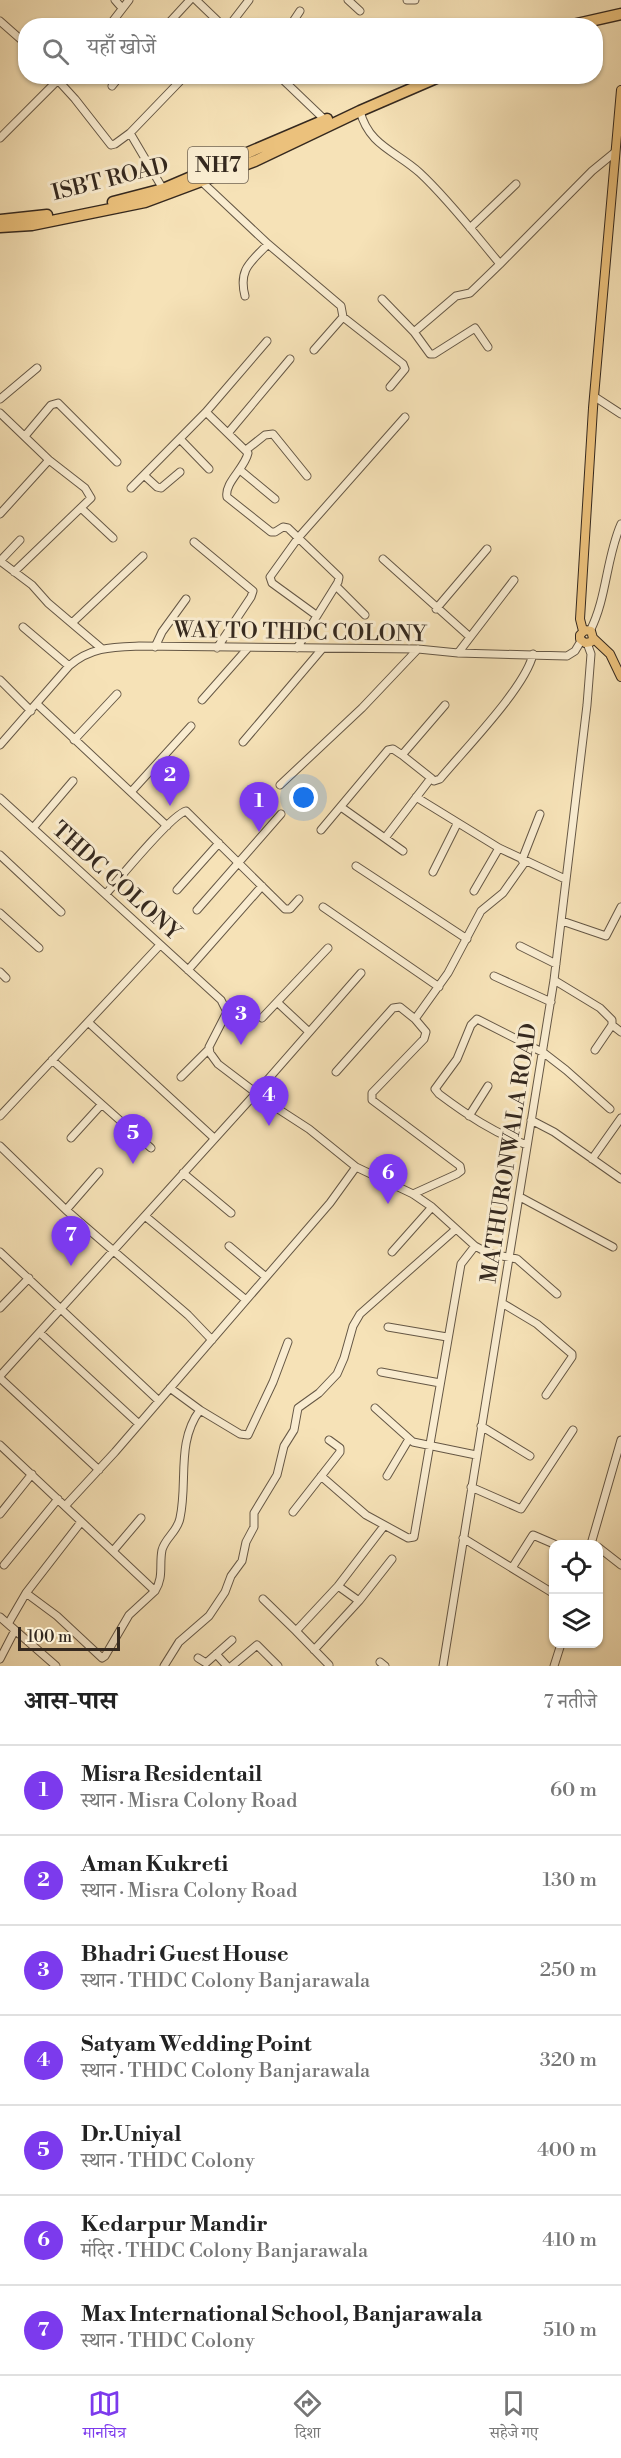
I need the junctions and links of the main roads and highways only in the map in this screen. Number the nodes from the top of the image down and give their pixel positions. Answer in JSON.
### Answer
{"nodes":[{"id":1,"x":621,"y":14,"type":"edge"},
{"id":2,"x":603,"y":18,"type":"edge"},
{"id":3,"x":621,"y":22,"type":"edge"},
{"id":4,"x":603,"y":25,"type":"edge"},
{"id":5,"x":407,"y":84,"type":"edge"},
{"id":6,"x":422,"y":84,"type":"edge"},
{"id":7,"x":621,"y":90,"type":"edge"},
{"id":8,"x":620,"y":118,"type":"edge"},
{"id":9,"x":0,"y":220,"type":"edge"},
{"id":10,"x":0,"y":227,"type":"edge"},
{"id":11,"x":621,"y":677,"type":"edge"}],
"edges":[{"from":1,"to":2,"type":"highway"},
{"from":3,"to":4,"type":"highway"},
{"from":5,"to":9,"type":"highway","name":"ISBT ROAD","number":"NH7"},
{"from":6,"to":10,"type":"highway","number":"NH7"},
{"from":7,"to":8,"type":"main road"},
{"from":8,"to":11,"type":"main road"}]}
